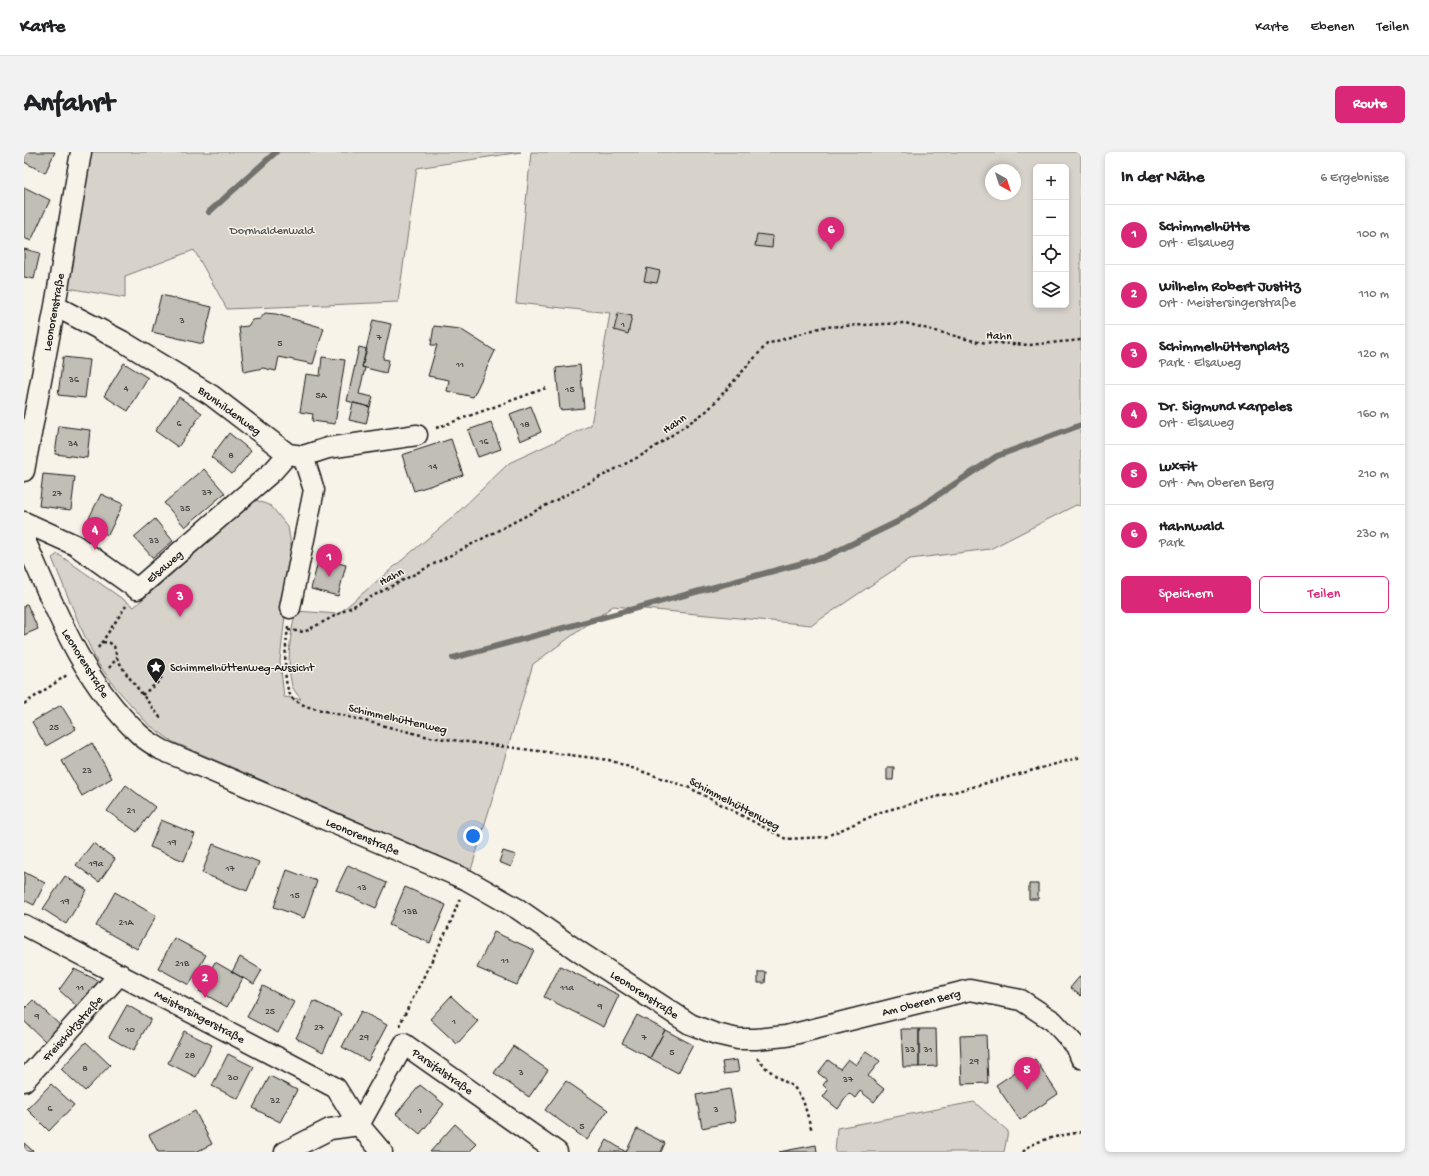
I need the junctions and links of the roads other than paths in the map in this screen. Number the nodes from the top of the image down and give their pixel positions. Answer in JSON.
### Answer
{"nodes":[{"id":1,"x":81,"y":152,"type":"edge"},
{"id":2,"x":55,"y":306,"type":"junction"},
{"id":3,"x":417,"y":435,"type":"road end"},
{"id":4,"x":295,"y":455,"type":"junction"},
{"id":5,"x":24,"y":472,"type":"edge"},
{"id":6,"x":24,"y":522,"type":"edge"},
{"id":7,"x":24,"y":538,"type":"edge"},
{"id":8,"x":290,"y":608,"type":"road end"},
{"id":9,"x":24,"y":925,"type":"edge"},
{"id":10,"x":120,"y":974,"type":"junction"},
{"id":11,"x":786,"y":1036,"type":"joint"},
{"id":12,"x":1081,"y":1058,"type":"edge"},
{"id":13,"x":24,"y":1081,"type":"edge"},
{"id":14,"x":359,"y":1125,"type":"junction"},
{"id":15,"x":285,"y":1152,"type":"edge"},
{"id":16,"x":382,"y":1152,"type":"edge"},
{"id":17,"x":557,"y":1152,"type":"edge"}],
"edges":[{"from":1,"to":2,"type":"street","name":"Leonorenstraße"},
{"from":2,"to":4,"type":"street","name":"Brunhildenweg"},
{"from":2,"to":5,"type":"street","name":"Leonorenstraße"},
{"from":3,"to":4,"type":"street"},
{"from":4,"to":6,"type":"street","name":"Elsaweg"},
{"from":4,"to":8,"type":"street"},
{"from":7,"to":11,"type":"street","name":"Leonorenstraße"},
{"from":9,"to":10,"type":"street","name":"Meistersingerstraße"},
{"from":10,"to":13,"type":"street","name":"Freischützstraße"},
{"from":10,"to":14,"type":"street","name":"Meistersingerstraße"},
{"from":11,"to":12,"type":"street","name":"Am Oberen Berg"},
{"from":14,"to":15,"type":"street"},
{"from":14,"to":16,"type":"street","name":"Meistersingerstraße"},
{"from":14,"to":17,"type":"street","name":"Parsifalstraße"}]}
